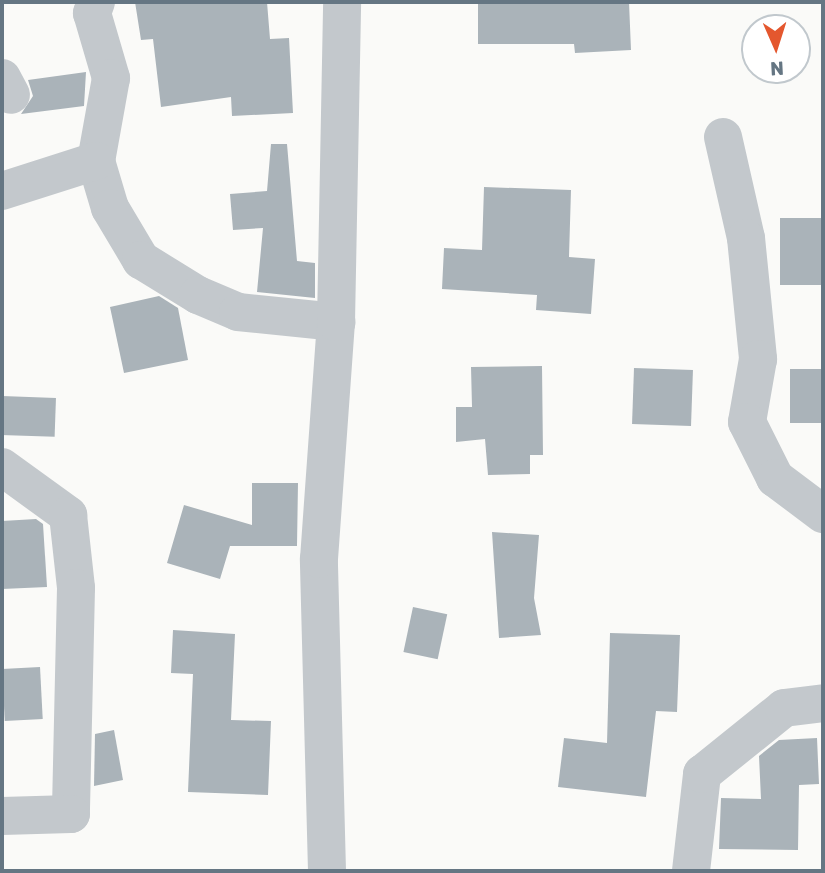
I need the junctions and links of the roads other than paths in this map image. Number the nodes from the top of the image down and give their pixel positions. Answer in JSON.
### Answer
{"nodes":[{"id":1,"x":96,"y":2,"type":"edge"},
{"id":2,"x":342,"y":2,"type":"edge"},
{"id":3,"x":723,"y":137,"type":"dead end"},
{"id":4,"x":96,"y":161,"type":"junction"},
{"id":5,"x":2,"y":191,"type":"edge"},
{"id":6,"x":336,"y":322,"type":"junction"},
{"id":7,"x":2,"y":467,"type":"edge"},
{"id":8,"x":823,"y":514,"type":"edge"},
{"id":9,"x":823,"y":703,"type":"edge"},
{"id":10,"x":2,"y":816,"type":"edge"},
{"id":11,"x":327,"y":871,"type":"edge"},
{"id":12,"x":691,"y":871,"type":"edge"}],
"edges":[{"from":1,"to":4,"type":"street"},
{"from":2,"to":6,"type":"street"},
{"from":3,"to":8,"type":"street"},
{"from":4,"to":5,"type":"street"},
{"from":4,"to":6,"type":"street"},
{"from":6,"to":11,"type":"street"},
{"from":7,"to":10,"type":"street"},
{"from":9,"to":12,"type":"street"}]}
